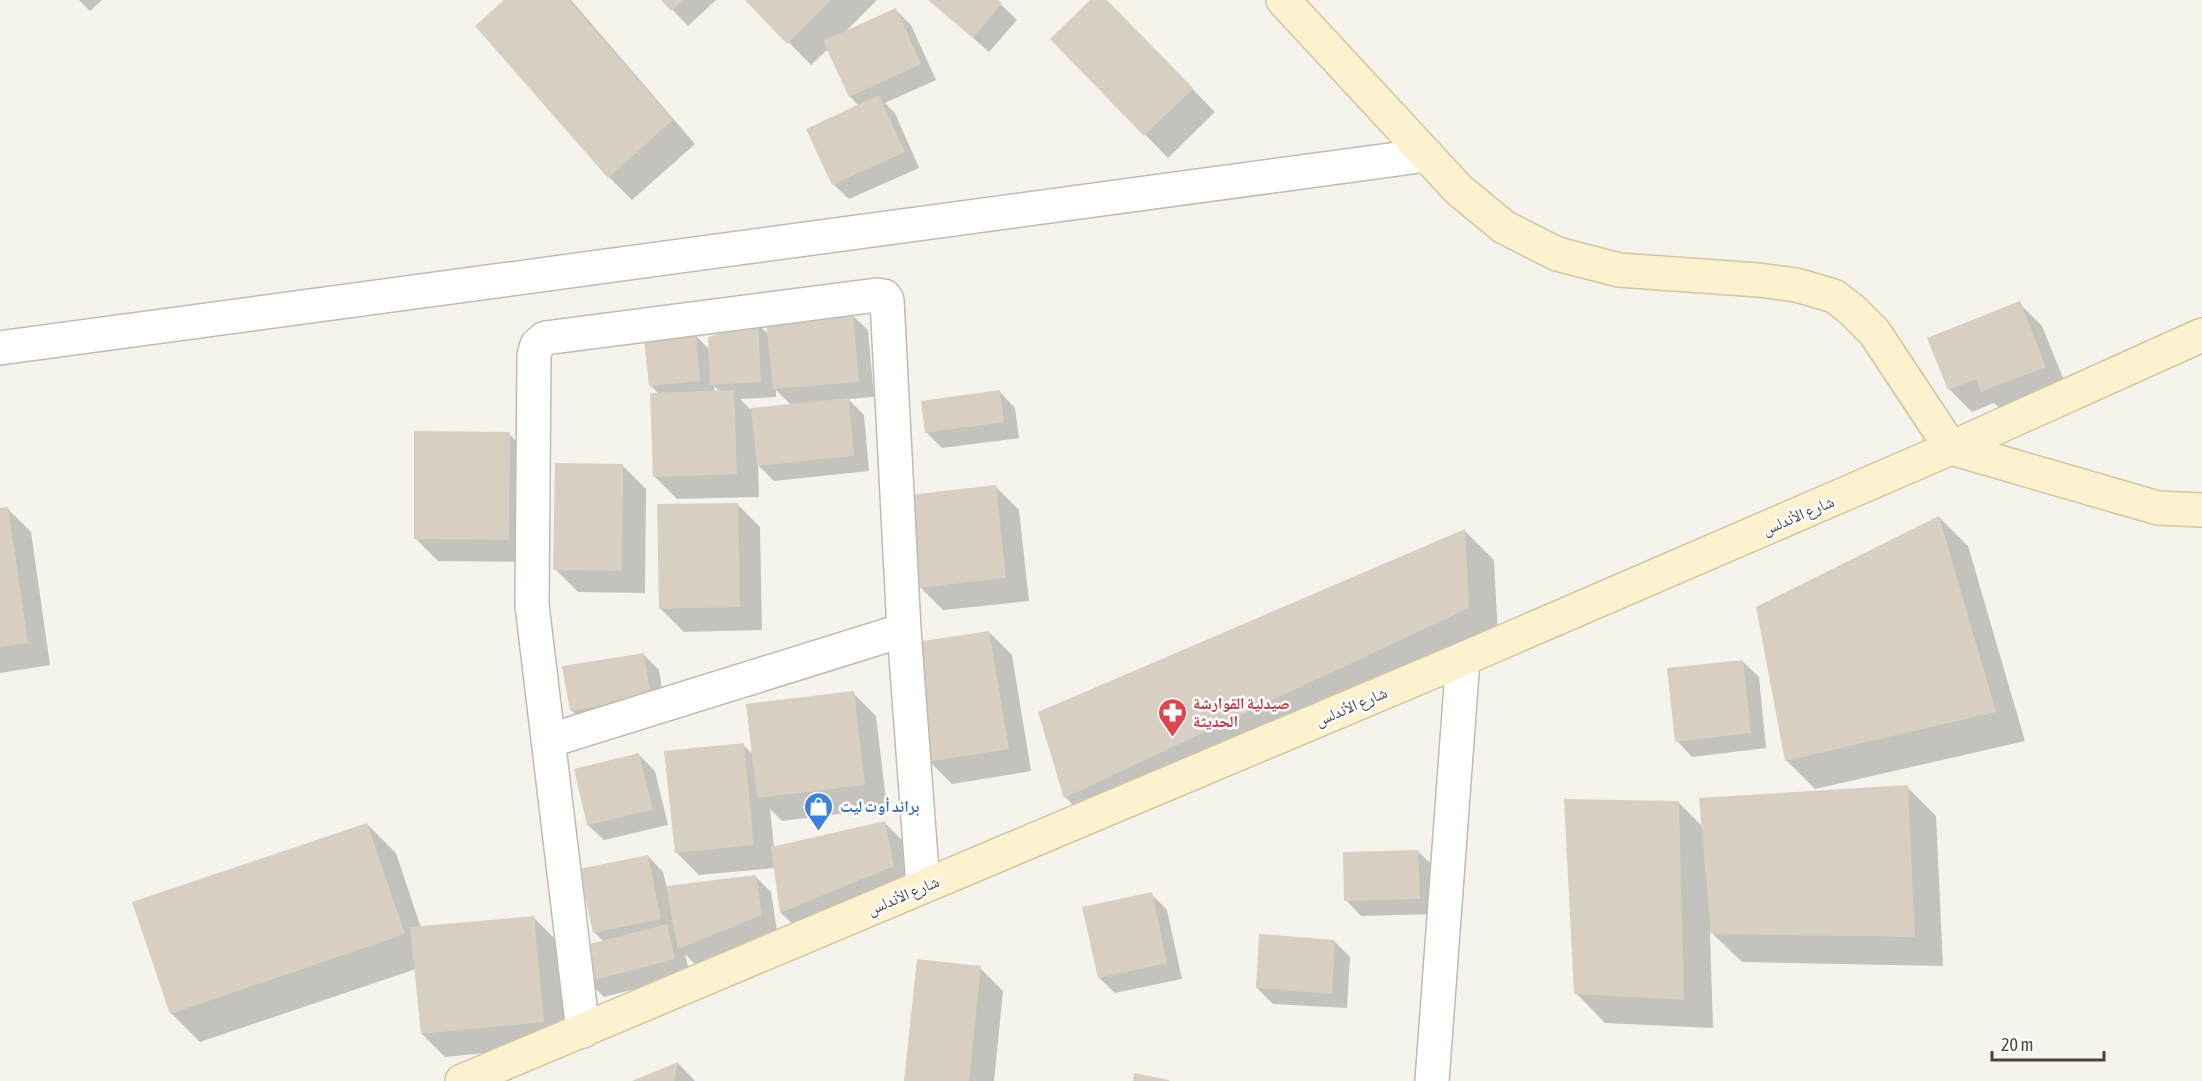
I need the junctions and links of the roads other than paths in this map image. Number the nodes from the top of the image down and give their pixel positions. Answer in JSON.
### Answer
{"nodes":[{"id":1,"x":1283,"y":0,"type":"edge"},
{"id":2,"x":1426,"y":155,"type":"junction"},
{"id":3,"x":2202,"y":335,"type":"edge"},
{"id":4,"x":0,"y":348,"type":"edge"},
{"id":5,"x":1951,"y":448,"type":"junction"},
{"id":6,"x":2202,"y":510,"type":"edge"},
{"id":7,"x":904,"y":630,"type":"junction"},
{"id":8,"x":1463,"y":659,"type":"junction"},
{"id":9,"x":548,"y":741,"type":"junction"},
{"id":10,"x":923,"y":886,"type":"junction"},
{"id":11,"x":583,"y":1031,"type":"junction"},
{"id":12,"x":462,"y":1081,"type":"edge"},
{"id":13,"x":1432,"y":1081,"type":"edge"}],
"edges":[{"from":1,"to":2,"type":"main road"},
{"from":2,"to":4,"type":"street"},
{"from":2,"to":5,"type":"main road"},
{"from":3,"to":5,"type":"main road","name":"شارع الأندلس"},
{"from":5,"to":6,"type":"main road"},
{"from":5,"to":8,"type":"main road","name":"شارع الأندلس"},
{"from":7,"to":9,"type":"street"},
{"from":7,"to":9,"type":"street"},
{"from":7,"to":10,"type":"street"},
{"from":8,"to":10,"type":"main road","name":"شارع الأندلس"},
{"from":8,"to":13,"type":"street"},
{"from":9,"to":11,"type":"street"},
{"from":10,"to":11,"type":"main road","name":"شارع الأندلس"},
{"from":11,"to":12,"type":"main road","name":"شارع الأندلس"}]}
